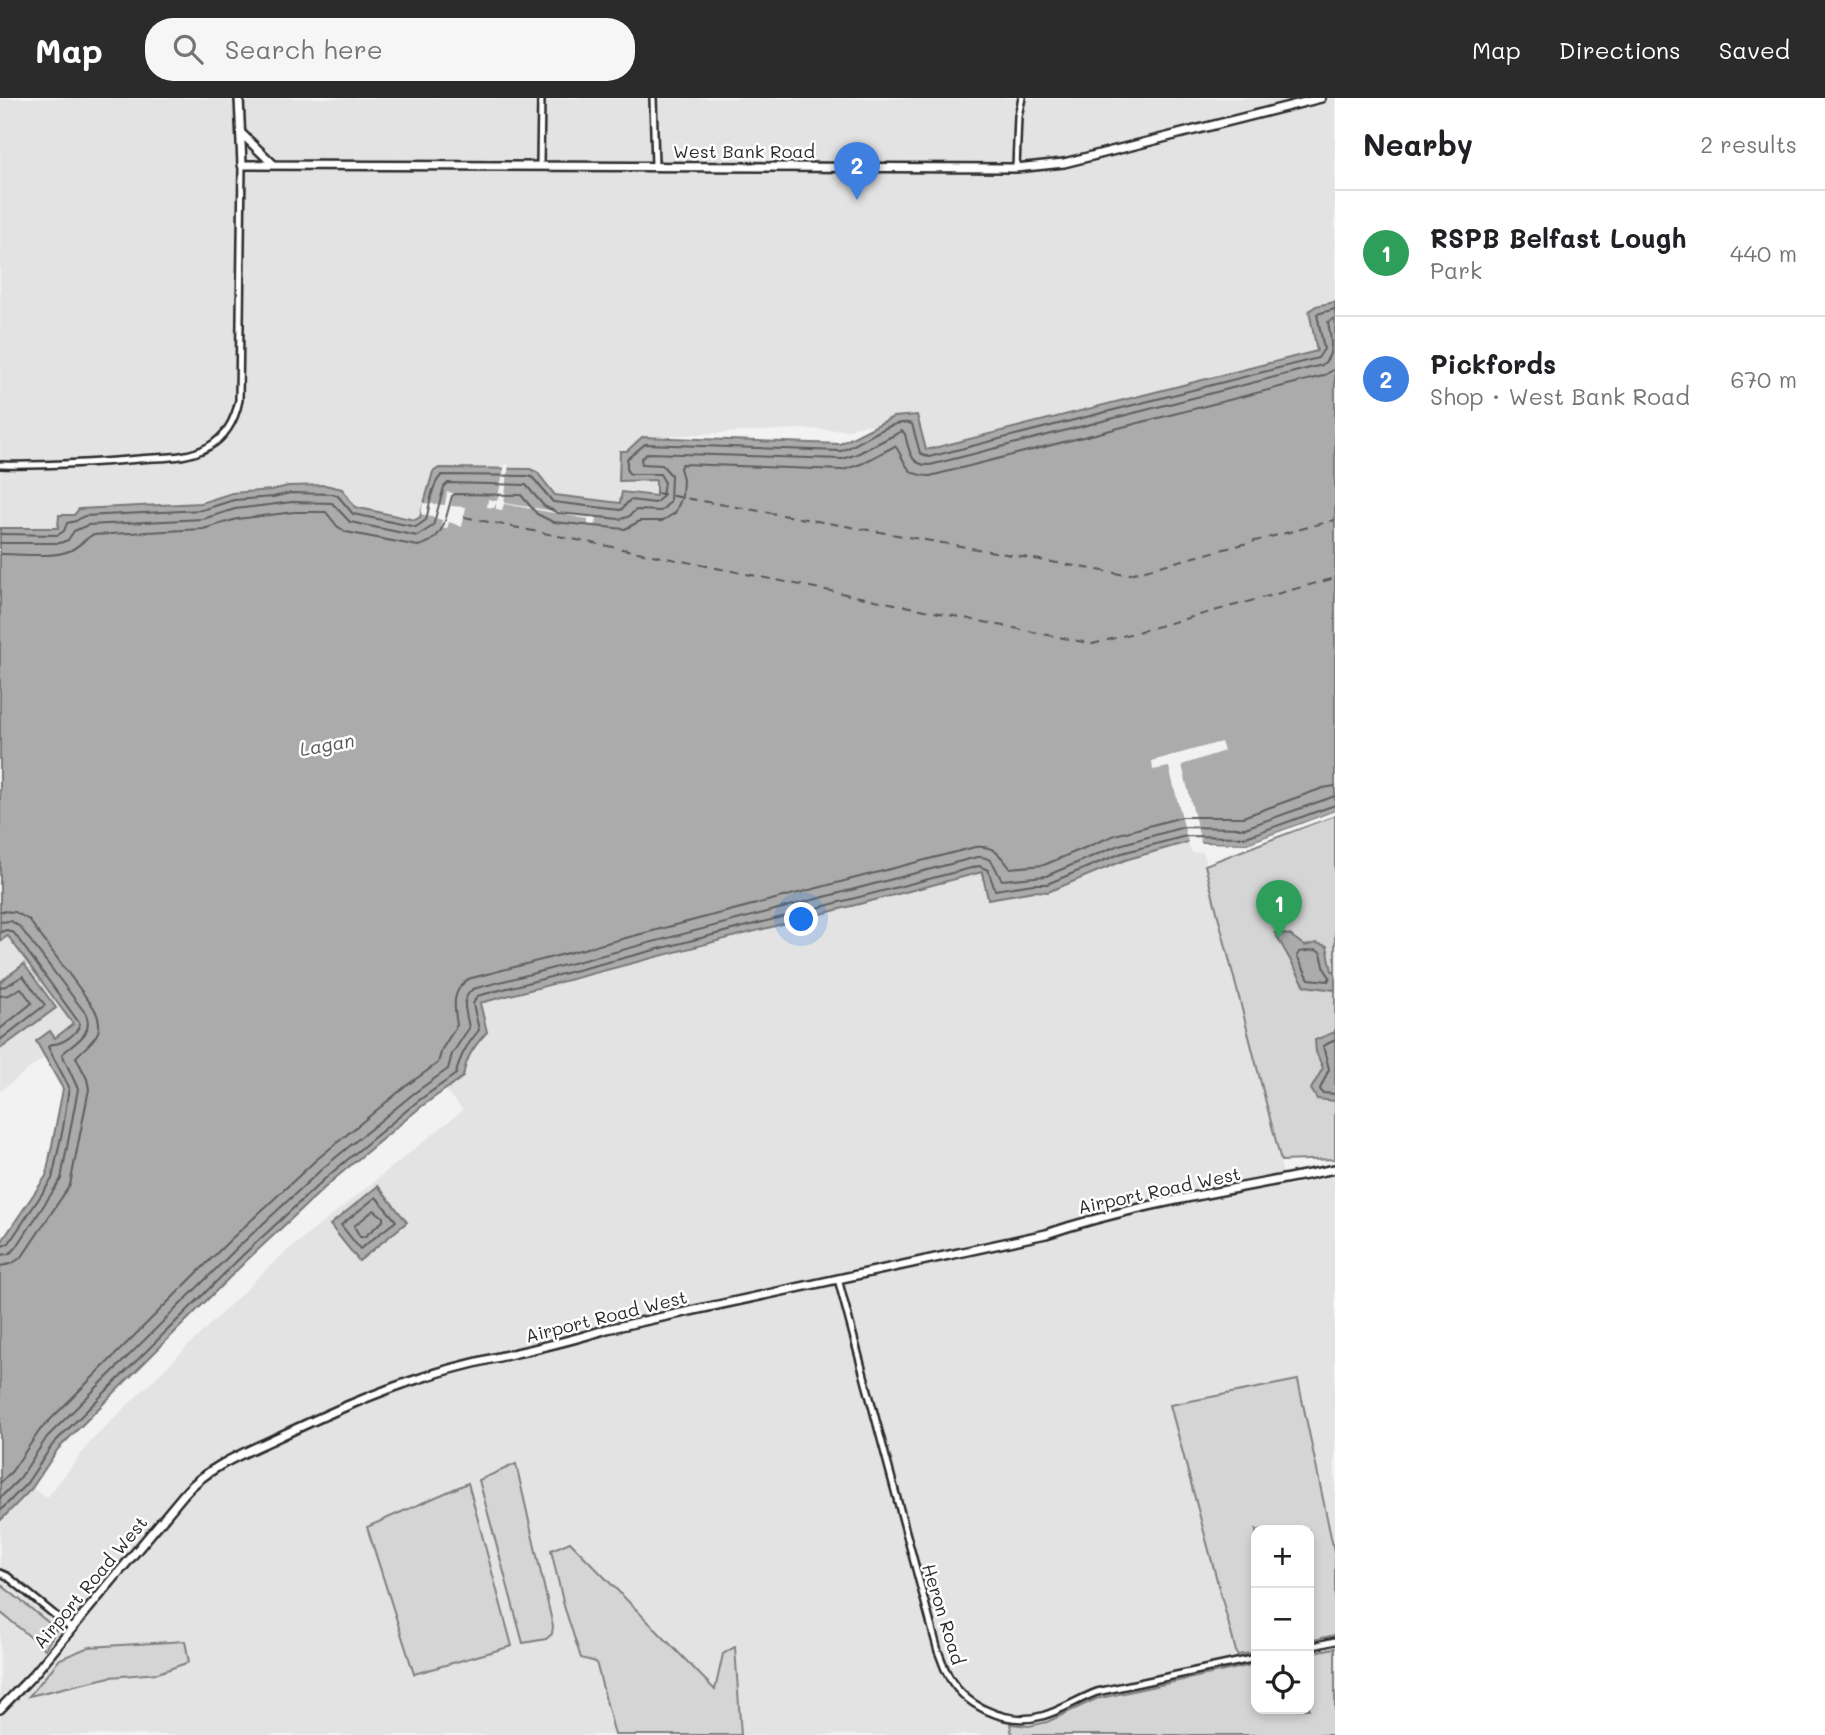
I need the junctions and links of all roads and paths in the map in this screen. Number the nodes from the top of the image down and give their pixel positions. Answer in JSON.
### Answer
{"nodes":[{"id":1,"x":239,"y":98,"type":"edge"},
{"id":2,"x":541,"y":98,"type":"edge"},
{"id":3,"x":653,"y":98,"type":"edge"},
{"id":4,"x":1022,"y":98,"type":"edge"},
{"id":5,"x":1321,"y":98,"type":"edge"},
{"id":6,"x":241,"y":133,"type":"junction"},
{"id":7,"x":273,"y":164,"type":"junction"},
{"id":8,"x":242,"y":165,"type":"junction"},
{"id":9,"x":540,"y":165,"type":"junction"},
{"id":10,"x":655,"y":166,"type":"junction"},
{"id":11,"x":1016,"y":168,"type":"junction"},
{"id":12,"x":0,"y":465,"type":"edge"},
{"id":13,"x":1335,"y":1169,"type":"edge"},
{"id":14,"x":838,"y":1279,"type":"junction"},
{"id":15,"x":0,"y":1573,"type":"edge"},
{"id":16,"x":72,"y":1629,"type":"junction"},
{"id":17,"x":1335,"y":1641,"type":"edge"},
{"id":18,"x":1314,"y":1646,"type":"edge"},
{"id":19,"x":1251,"y":1659,"type":"edge"},
{"id":20,"x":0,"y":1709,"type":"edge"}],
"edges":[{"from":1,"to":6,"type":"street"},
{"from":2,"to":9,"type":"street"},
{"from":3,"to":10,"type":"street"},
{"from":4,"to":11,"type":"street"},
{"from":5,"to":11,"type":"street","name":"West Bank Road"},
{"from":6,"to":7,"type":"street"},
{"from":6,"to":8,"type":"street"},
{"from":7,"to":8,"type":"street","name":"West Bank Road"},
{"from":7,"to":9,"type":"street","name":"West Bank Road"},
{"from":8,"to":12,"type":"street"},
{"from":9,"to":10,"type":"street","name":"West Bank Road"},
{"from":10,"to":11,"type":"street","name":"West Bank Road"},
{"from":13,"to":14,"type":"street","name":"Airport Road West"},
{"from":14,"to":16,"type":"street","name":"Airport Road West"},
{"from":14,"to":19,"type":"street","name":"Heron Road"},
{"from":15,"to":16,"type":"street"},
{"from":16,"to":20,"type":"street","name":"Airport Road West"},
{"from":17,"to":18,"type":"street"}]}
